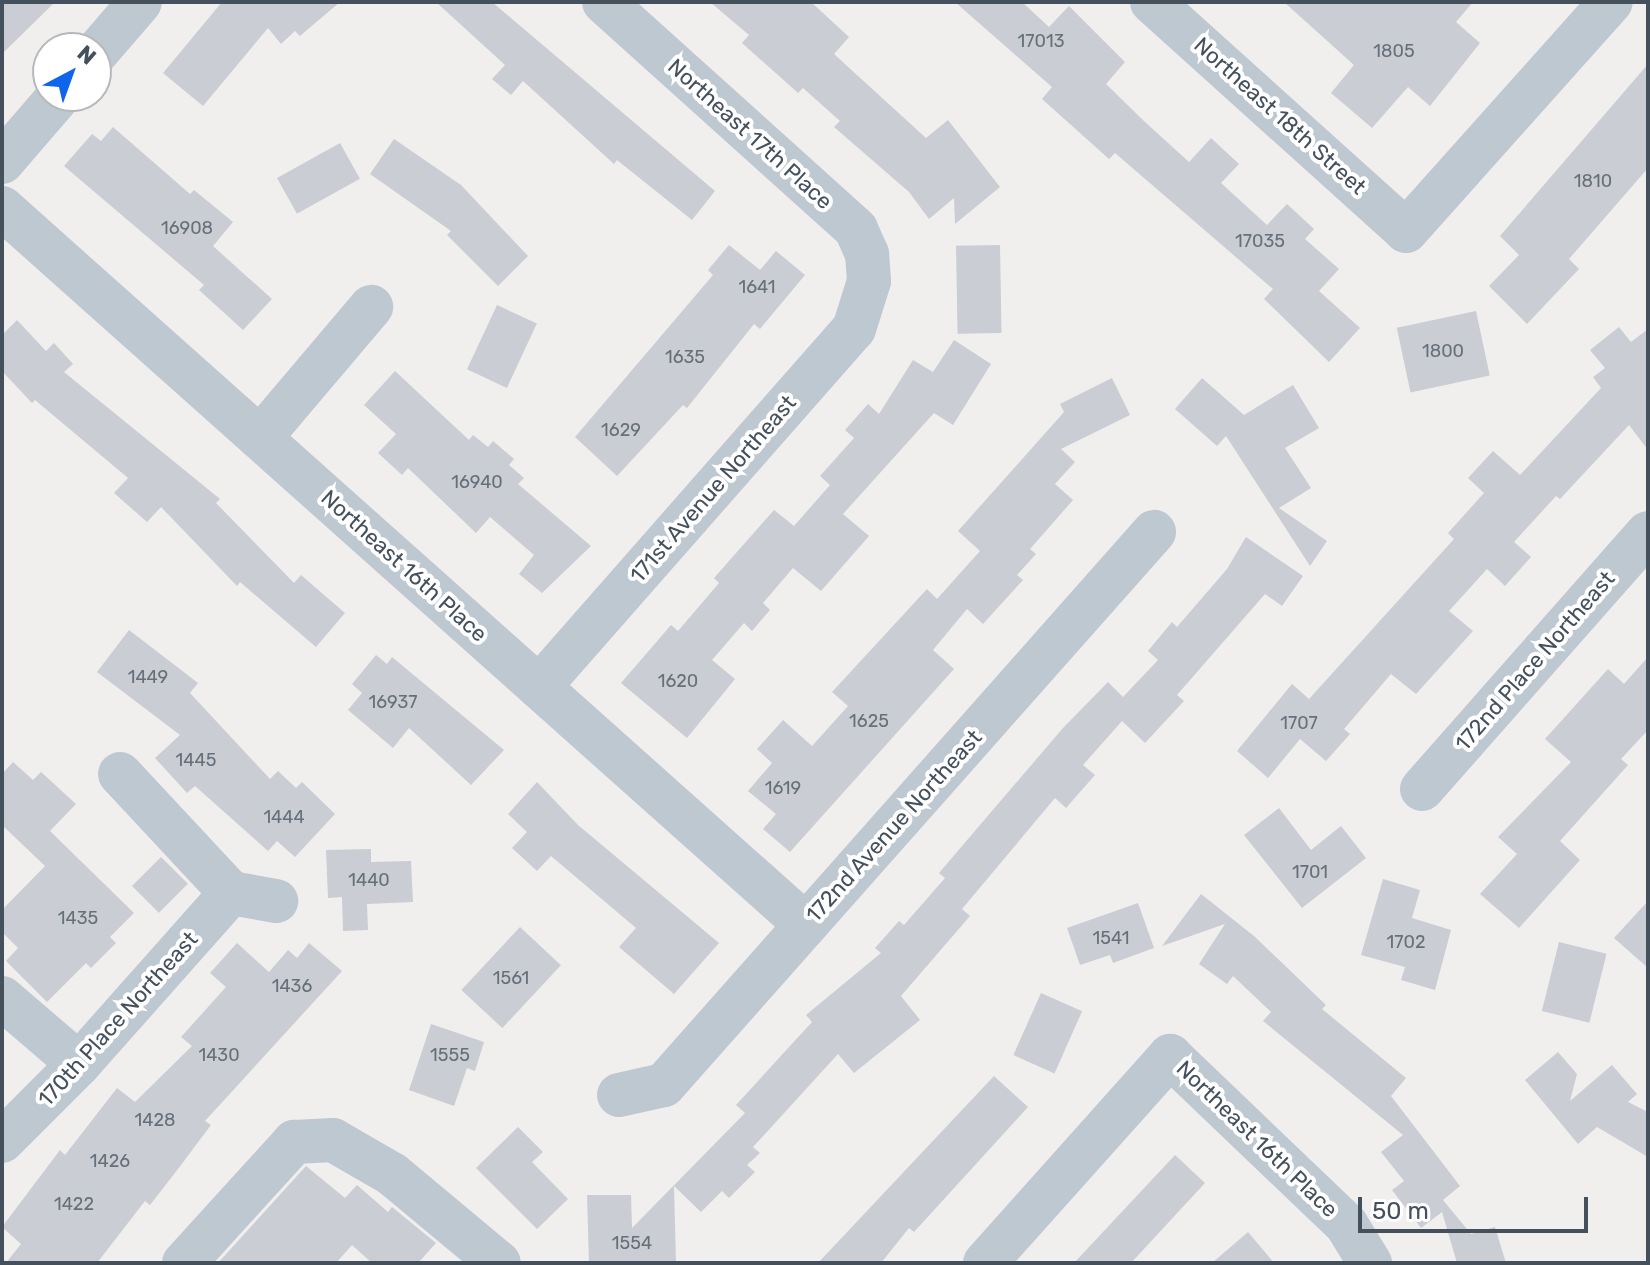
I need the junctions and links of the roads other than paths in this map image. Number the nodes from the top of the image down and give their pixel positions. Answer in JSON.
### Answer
{"nodes":[{"id":1,"x":140,"y":2,"type":"edge"},
{"id":2,"x":604,"y":2,"type":"edge"},
{"id":3,"x":1152,"y":2,"type":"edge"},
{"id":4,"x":1611,"y":2,"type":"edge"},
{"id":5,"x":112,"y":34,"type":"edge"},
{"id":6,"x":45,"y":112,"type":"edge"},
{"id":7,"x":2,"y":162,"type":"edge"},
{"id":8,"x":2,"y":208,"type":"edge"},
{"id":9,"x":869,"y":281,"type":"joint"},
{"id":10,"x":371,"y":307,"type":"dead end"},
{"id":11,"x":260,"y":438,"type":"junction"},
{"id":12,"x":1154,"y":532,"type":"dead end"},
{"id":13,"x":1648,"y":533,"type":"edge"},
{"id":14,"x":539,"y":687,"type":"junction"},
{"id":15,"x":120,"y":774,"type":"dead end"},
{"id":16,"x":1422,"y":789,"type":"dead end"},
{"id":17,"x":231,"y":893,"type":"junction"},
{"id":18,"x":276,"y":901,"type":"dead end"},
{"id":19,"x":806,"y":925,"type":"junction"},
{"id":20,"x":2,"y":998,"type":"edge"},
{"id":21,"x":79,"y":1064,"type":"junction"},
{"id":22,"x":619,"y":1095,"type":"dead end"},
{"id":23,"x":2,"y":1141,"type":"edge"},
{"id":24,"x":184,"y":1263,"type":"edge"},
{"id":25,"x":499,"y":1263,"type":"edge"},
{"id":26,"x":985,"y":1263,"type":"edge"},
{"id":27,"x":1370,"y":1263,"type":"edge"}],
"edges":[{"from":1,"to":5,"type":"street"},
{"from":2,"to":9,"type":"street","name":"Northeast 17th Place"},
{"from":3,"to":4,"type":"street","name":"Northeast 18th Street"},
{"from":6,"to":7,"type":"street"},
{"from":8,"to":11,"type":"street","name":"Northeast 16th Place"},
{"from":9,"to":14,"type":"street","name":"171st Avenue Northeast"},
{"from":10,"to":11,"type":"street"},
{"from":11,"to":14,"type":"street","name":"Northeast 16th Place"},
{"from":12,"to":19,"type":"street","name":"172nd Avenue Northeast"},
{"from":13,"to":16,"type":"street","name":"172nd Place Northeast"},
{"from":14,"to":19,"type":"street","name":"Northeast 16th Place"},
{"from":15,"to":17,"type":"street"},
{"from":17,"to":18,"type":"street"},
{"from":17,"to":21,"type":"street","name":"170th Place Northeast"},
{"from":19,"to":22,"type":"street","name":"172nd Avenue Northeast"},
{"from":20,"to":21,"type":"street"},
{"from":21,"to":23,"type":"street","name":"170th Place Northeast"},
{"from":24,"to":25,"type":"street"},
{"from":26,"to":27,"type":"street","name":"Northeast 16th Place"}]}
